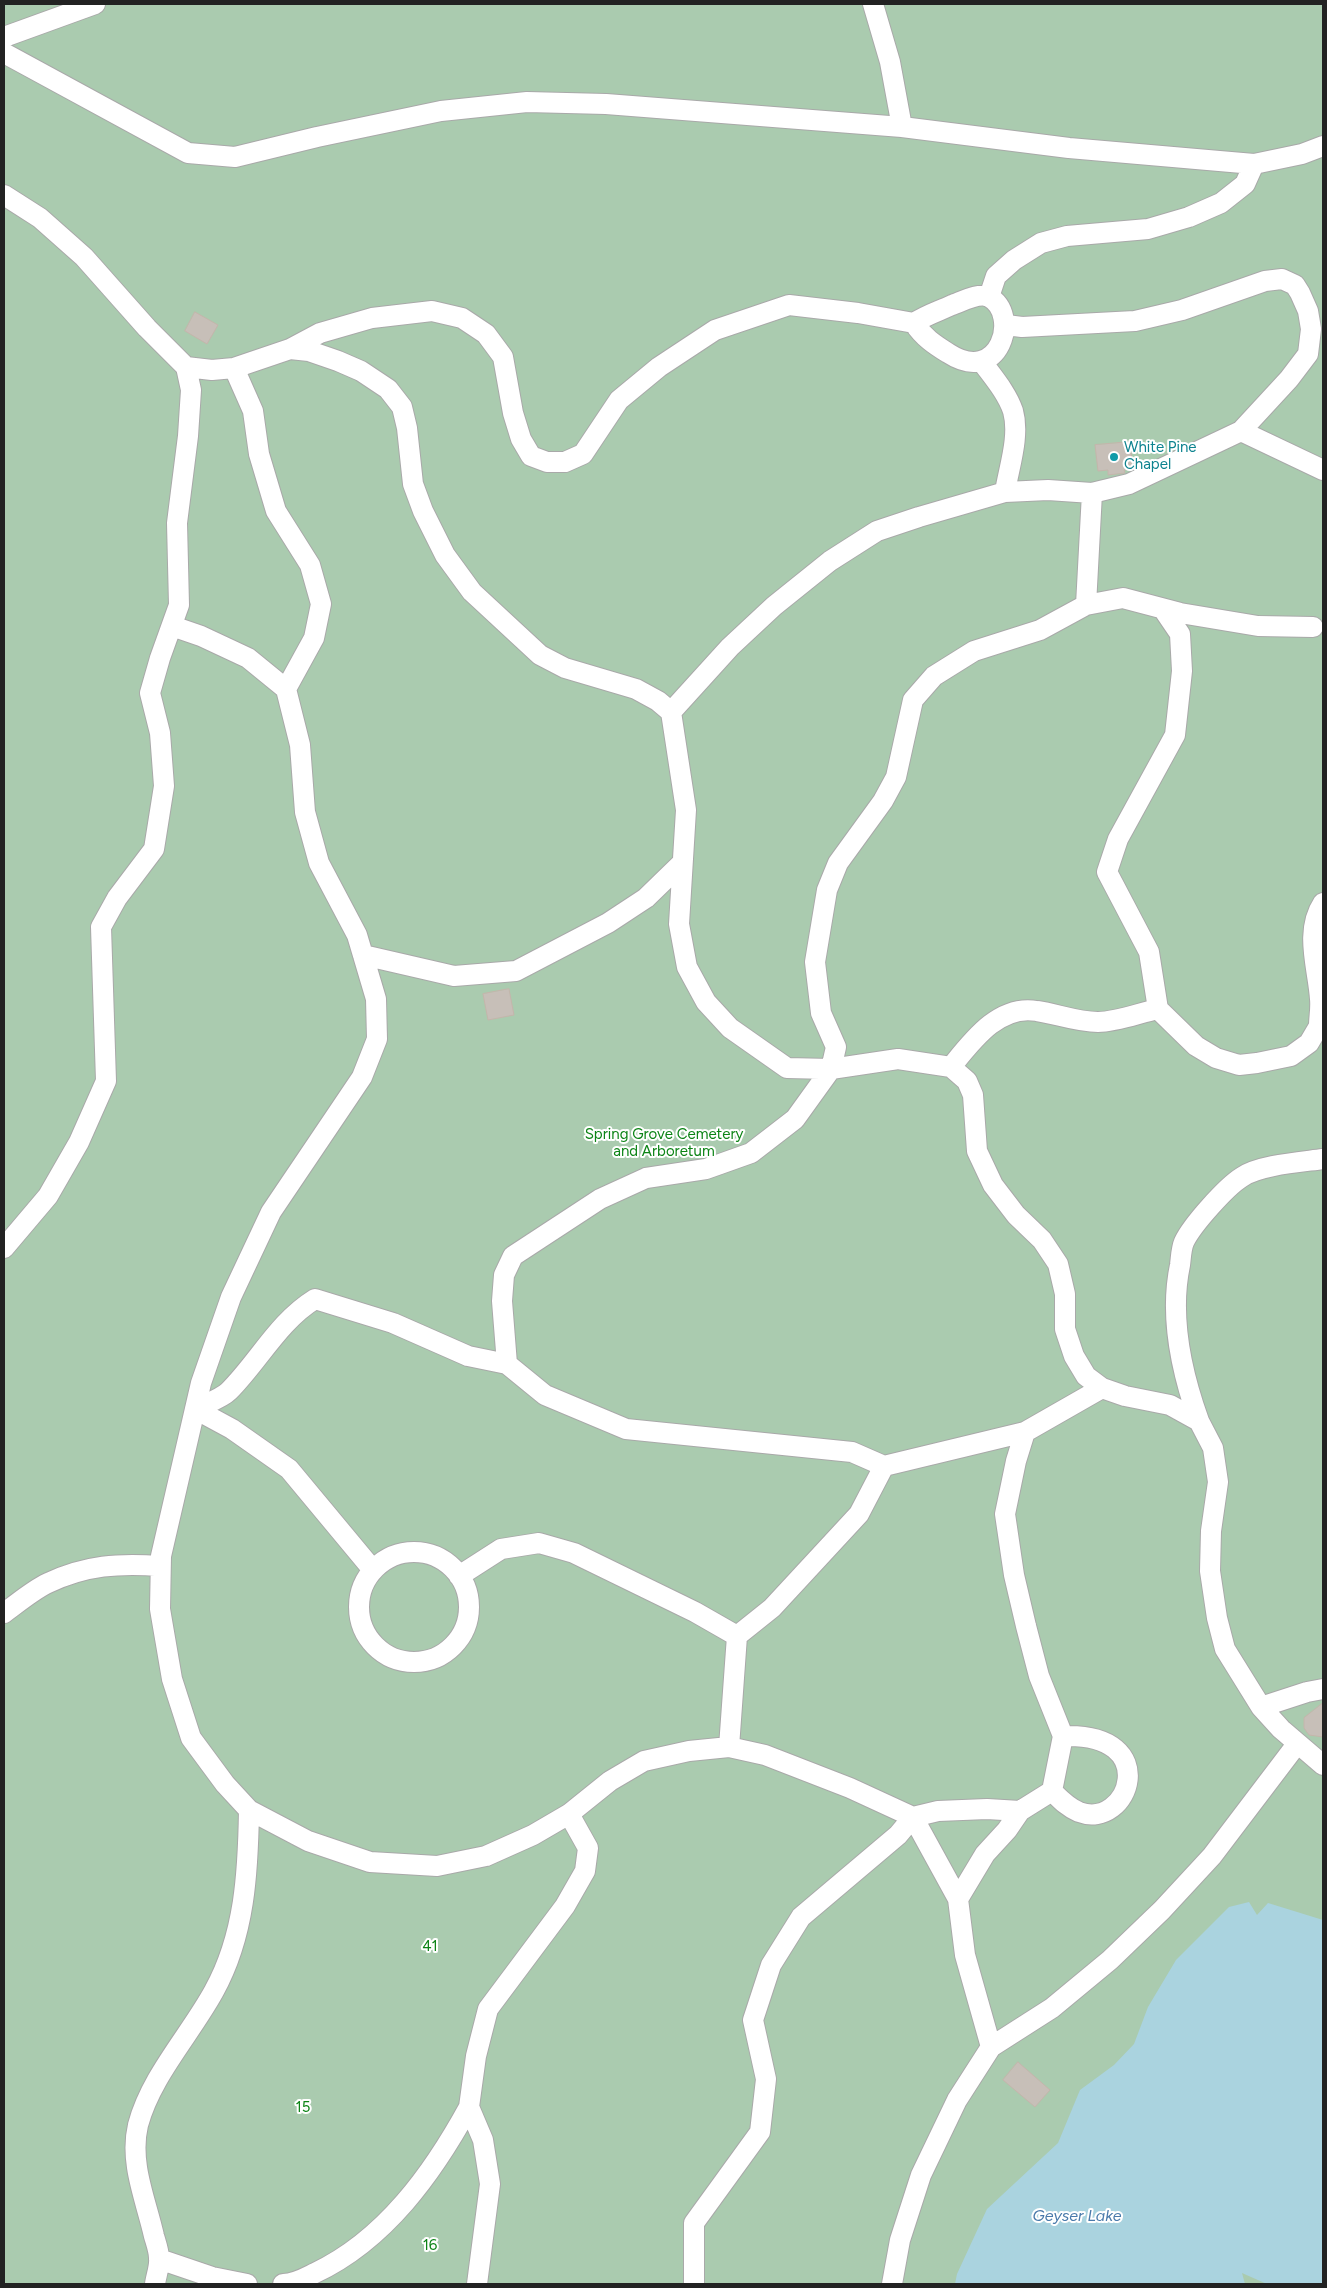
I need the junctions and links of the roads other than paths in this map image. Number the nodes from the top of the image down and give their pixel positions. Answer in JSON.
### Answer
{"nodes":[{"id":1,"x":95,"y":4,"type":"edge"},
{"id":2,"x":873,"y":4,"type":"edge"},
{"id":3,"x":4,"y":37,"type":"edge"},
{"id":4,"x":4,"y":53,"type":"edge"},
{"id":5,"x":902,"y":127,"type":"junction"},
{"id":6,"x":1323,"y":146,"type":"edge"},
{"id":7,"x":1254,"y":164,"type":"junction"},
{"id":8,"x":4,"y":195,"type":"edge"},
{"id":9,"x":989,"y":297,"type":"junction"},
{"id":10,"x":914,"y":323,"type":"junction"},
{"id":11,"x":1006,"y":325,"type":"junction"},
{"id":12,"x":290,"y":349,"type":"junction"},
{"id":13,"x":982,"y":362,"type":"junction"},
{"id":14,"x":186,"y":367,"type":"junction"},
{"id":15,"x":234,"y":368,"type":"junction"},
{"id":16,"x":1241,"y":431,"type":"junction"},
{"id":17,"x":1322,"y":472,"type":"edge"},
{"id":18,"x":1005,"y":492,"type":"junction"},
{"id":19,"x":1092,"y":493,"type":"junction"},
{"id":20,"x":1086,"y":605,"type":"junction"},
{"id":21,"x":1163,"y":609,"type":"junction"},
{"id":22,"x":172,"y":626,"type":"junction"},
{"id":23,"x":1320,"y":628,"type":"edge"},
{"id":24,"x":286,"y":689,"type":"junction"},
{"id":25,"x":671,"y":712,"type":"junction"},
{"id":26,"x":681,"y":864,"type":"junction"},
{"id":27,"x":1323,"y":903,"type":"edge"},
{"id":28,"x":362,"y":955,"type":"junction"},
{"id":29,"x":1158,"y":1009,"type":"junction"},
{"id":30,"x":1321,"y":1027,"type":"edge"},
{"id":31,"x":951,"y":1067,"type":"junction"},
{"id":32,"x":831,"y":1069,"type":"junction"},
{"id":33,"x":1323,"y":1159,"type":"edge"},
{"id":34,"x":4,"y":1248,"type":"edge"},
{"id":35,"x":507,"y":1364,"type":"junction"},
{"id":36,"x":1102,"y":1388,"type":"junction"},
{"id":37,"x":195,"y":1409,"type":"junction"},
{"id":38,"x":1199,"y":1421,"type":"junction"},
{"id":39,"x":1025,"y":1432,"type":"junction"},
{"id":40,"x":884,"y":1466,"type":"junction"},
{"id":41,"x":160,"y":1566,"type":"junction"},
{"id":42,"x":373,"y":1570,"type":"junction"},
{"id":43,"x":459,"y":1576,"type":"junction"},
{"id":44,"x":4,"y":1613,"type":"edge"},
{"id":45,"x":737,"y":1636,"type":"junction"},
{"id":46,"x":1323,"y":1689,"type":"edge"},
{"id":47,"x":1261,"y":1707,"type":"junction"},
{"id":48,"x":1064,"y":1736,"type":"junction"},
{"id":49,"x":1297,"y":1744,"type":"junction"},
{"id":50,"x":729,"y":1747,"type":"junction"},
{"id":51,"x":1323,"y":1765,"type":"edge"},
{"id":52,"x":1052,"y":1791,"type":"junction"},
{"id":53,"x":249,"y":1810,"type":"junction"},
{"id":54,"x":1020,"y":1810,"type":"junction"},
{"id":55,"x":569,"y":1814,"type":"junction"},
{"id":56,"x":913,"y":1816,"type":"junction"},
{"id":57,"x":958,"y":1899,"type":"junction"},
{"id":58,"x":992,"y":2047,"type":"junction"},
{"id":59,"x":469,"y":2107,"type":"junction"},
{"id":60,"x":159,"y":2259,"type":"junction"},
{"id":61,"x":154,"y":2284,"type":"edge"},
{"id":62,"x":247,"y":2284,"type":"edge"},
{"id":63,"x":283,"y":2284,"type":"edge"},
{"id":64,"x":477,"y":2284,"type":"edge"},
{"id":65,"x":694,"y":2284,"type":"edge"},
{"id":66,"x":892,"y":2284,"type":"edge"}],
"edges":[{"from":1,"to":3,"type":"street"},
{"from":2,"to":5,"type":"street"},
{"from":4,"to":5,"type":"street"},
{"from":5,"to":7,"type":"street"},
{"from":6,"to":7,"type":"street"},
{"from":7,"to":9,"type":"street"},
{"from":8,"to":14,"type":"street"},
{"from":9,"to":10,"type":"street"},
{"from":9,"to":11,"type":"street"},
{"from":10,"to":12,"type":"street"},
{"from":10,"to":13,"type":"street"},
{"from":11,"to":13,"type":"street"},
{"from":11,"to":16,"type":"street"},
{"from":12,"to":15,"type":"street"},
{"from":12,"to":25,"type":"street"},
{"from":13,"to":18,"type":"street"},
{"from":14,"to":15,"type":"street"},
{"from":14,"to":22,"type":"street"},
{"from":15,"to":24,"type":"street"},
{"from":16,"to":17,"type":"street"},
{"from":16,"to":19,"type":"street"},
{"from":18,"to":19,"type":"street"},
{"from":18,"to":25,"type":"street"},
{"from":19,"to":20,"type":"street"},
{"from":20,"to":21,"type":"street"},
{"from":20,"to":32,"type":"street"},
{"from":21,"to":23,"type":"street"},
{"from":21,"to":29,"type":"street"},
{"from":22,"to":24,"type":"street"},
{"from":22,"to":34,"type":"street"},
{"from":24,"to":28,"type":"street"},
{"from":25,"to":26,"type":"street"},
{"from":26,"to":28,"type":"street"},
{"from":26,"to":32,"type":"street"},
{"from":27,"to":30,"type":"street"},
{"from":28,"to":37,"type":"street"},
{"from":29,"to":30,"type":"street"},
{"from":29,"to":31,"type":"street"},
{"from":31,"to":32,"type":"street"},
{"from":31,"to":36,"type":"street"},
{"from":32,"to":35,"type":"street"},
{"from":33,"to":38,"type":"street"},
{"from":35,"to":37,"type":"street"},
{"from":35,"to":40,"type":"street"},
{"from":36,"to":38,"type":"street"},
{"from":36,"to":39,"type":"street"},
{"from":37,"to":41,"type":"street"},
{"from":37,"to":42,"type":"street"},
{"from":38,"to":47,"type":"street"},
{"from":39,"to":40,"type":"street"},
{"from":39,"to":48,"type":"street"},
{"from":40,"to":45,"type":"street"},
{"from":41,"to":44,"type":"street"},
{"from":41,"to":53,"type":"street"},
{"from":42,"to":43,"type":"street"},
{"from":42,"to":43,"type":"street"},
{"from":43,"to":45,"type":"street"},
{"from":45,"to":50,"type":"street"},
{"from":46,"to":47,"type":"street"},
{"from":47,"to":49,"type":"street"},
{"from":48,"to":52,"type":"street"},
{"from":48,"to":52,"type":"street"},
{"from":49,"to":51,"type":"street"},
{"from":49,"to":58,"type":"street"},
{"from":50,"to":55,"type":"street"},
{"from":50,"to":56,"type":"street"},
{"from":52,"to":54,"type":"street"},
{"from":53,"to":55,"type":"street"},
{"from":53,"to":60,"type":"street"},
{"from":54,"to":56,"type":"street"},
{"from":54,"to":57,"type":"street"},
{"from":55,"to":59,"type":"street"},
{"from":56,"to":57,"type":"street"},
{"from":56,"to":65,"type":"street"},
{"from":57,"to":58,"type":"street"},
{"from":58,"to":66,"type":"street"},
{"from":59,"to":63,"type":"street"},
{"from":59,"to":64,"type":"street"},
{"from":60,"to":61,"type":"street"},
{"from":60,"to":62,"type":"street"}]}
